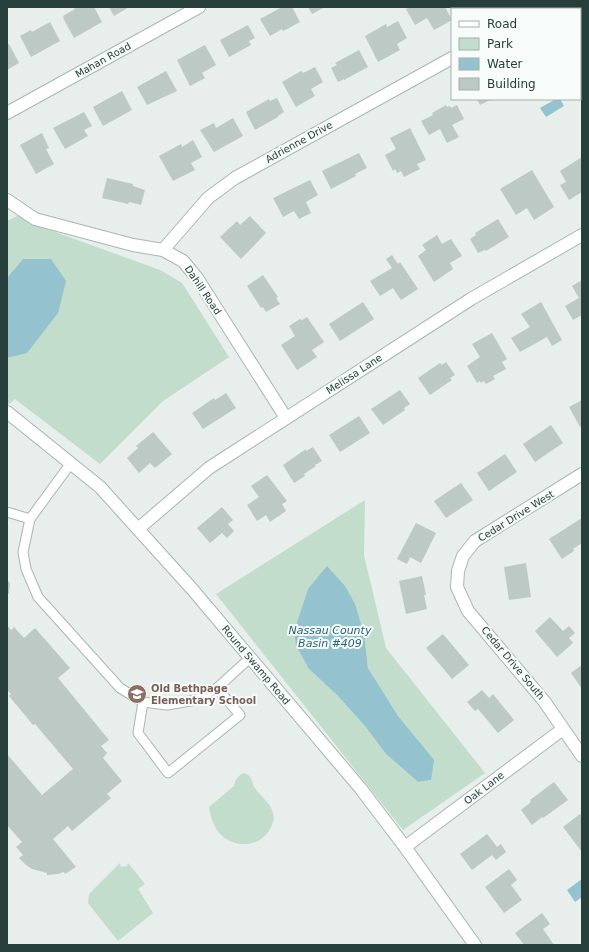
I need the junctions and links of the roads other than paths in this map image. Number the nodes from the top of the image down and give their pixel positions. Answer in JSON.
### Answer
{"nodes":[{"id":1,"x":199,"y":7,"type":"edge"},
{"id":2,"x":451,"y":59,"type":"edge"},
{"id":3,"x":7,"y":113,"type":"edge"},
{"id":4,"x":7,"y":200,"type":"edge"},
{"id":5,"x":582,"y":234,"type":"edge"},
{"id":6,"x":163,"y":250,"type":"junction"},
{"id":7,"x":7,"y":412,"type":"edge"},
{"id":8,"x":286,"y":418,"type":"junction"},
{"id":9,"x":71,"y":463,"type":"junction"},
{"id":10,"x":582,"y":474,"type":"edge"},
{"id":11,"x":7,"y":512,"type":"edge"},
{"id":12,"x":30,"y":519,"type":"junction"},
{"id":13,"x":138,"y":529,"type":"junction"},
{"id":14,"x":459,"y":567,"type":"joint"},
{"id":15,"x":250,"y":658,"type":"junction"},
{"id":16,"x":217,"y":688,"type":"junction"},
{"id":17,"x":143,"y":702,"type":"junction"},
{"id":18,"x":563,"y":729,"type":"junction"},
{"id":19,"x":582,"y":756,"type":"edge"},
{"id":20,"x":405,"y":847,"type":"junction"},
{"id":21,"x":475,"y":945,"type":"edge"}],
"edges":[{"from":1,"to":3,"type":"street","name":"Mahan Road"},
{"from":2,"to":6,"type":"street","name":"Adrienne Drive"},
{"from":4,"to":6,"type":"street","name":"Dahill Road"},
{"from":5,"to":8,"type":"street","name":"Melissa Lane"},
{"from":6,"to":8,"type":"street","name":"Dahill Road"},
{"from":7,"to":9,"type":"street","name":"Round Swamp Road"},
{"from":8,"to":13,"type":"street","name":"Melissa Lane"},
{"from":9,"to":12,"type":"lane"},
{"from":9,"to":13,"type":"street","name":"Round Swamp Road"},
{"from":10,"to":14,"type":"street","name":"Cedar Drive West"},
{"from":11,"to":12,"type":"lane"},
{"from":12,"to":17,"type":"lane"},
{"from":13,"to":15,"type":"street","name":"Round Swamp Road"},
{"from":14,"to":18,"type":"street","name":"Cedar Drive South"},
{"from":15,"to":16,"type":"lane"},
{"from":15,"to":20,"type":"street","name":"Round Swamp Road"},
{"from":16,"to":17,"type":"lane"},
{"from":16,"to":17,"type":"lane"},
{"from":18,"to":19,"type":"street","name":"Cedar Drive South"},
{"from":18,"to":20,"type":"street","name":"Oak Lane"},
{"from":20,"to":21,"type":"street","name":"Round Swamp Road"}]}
